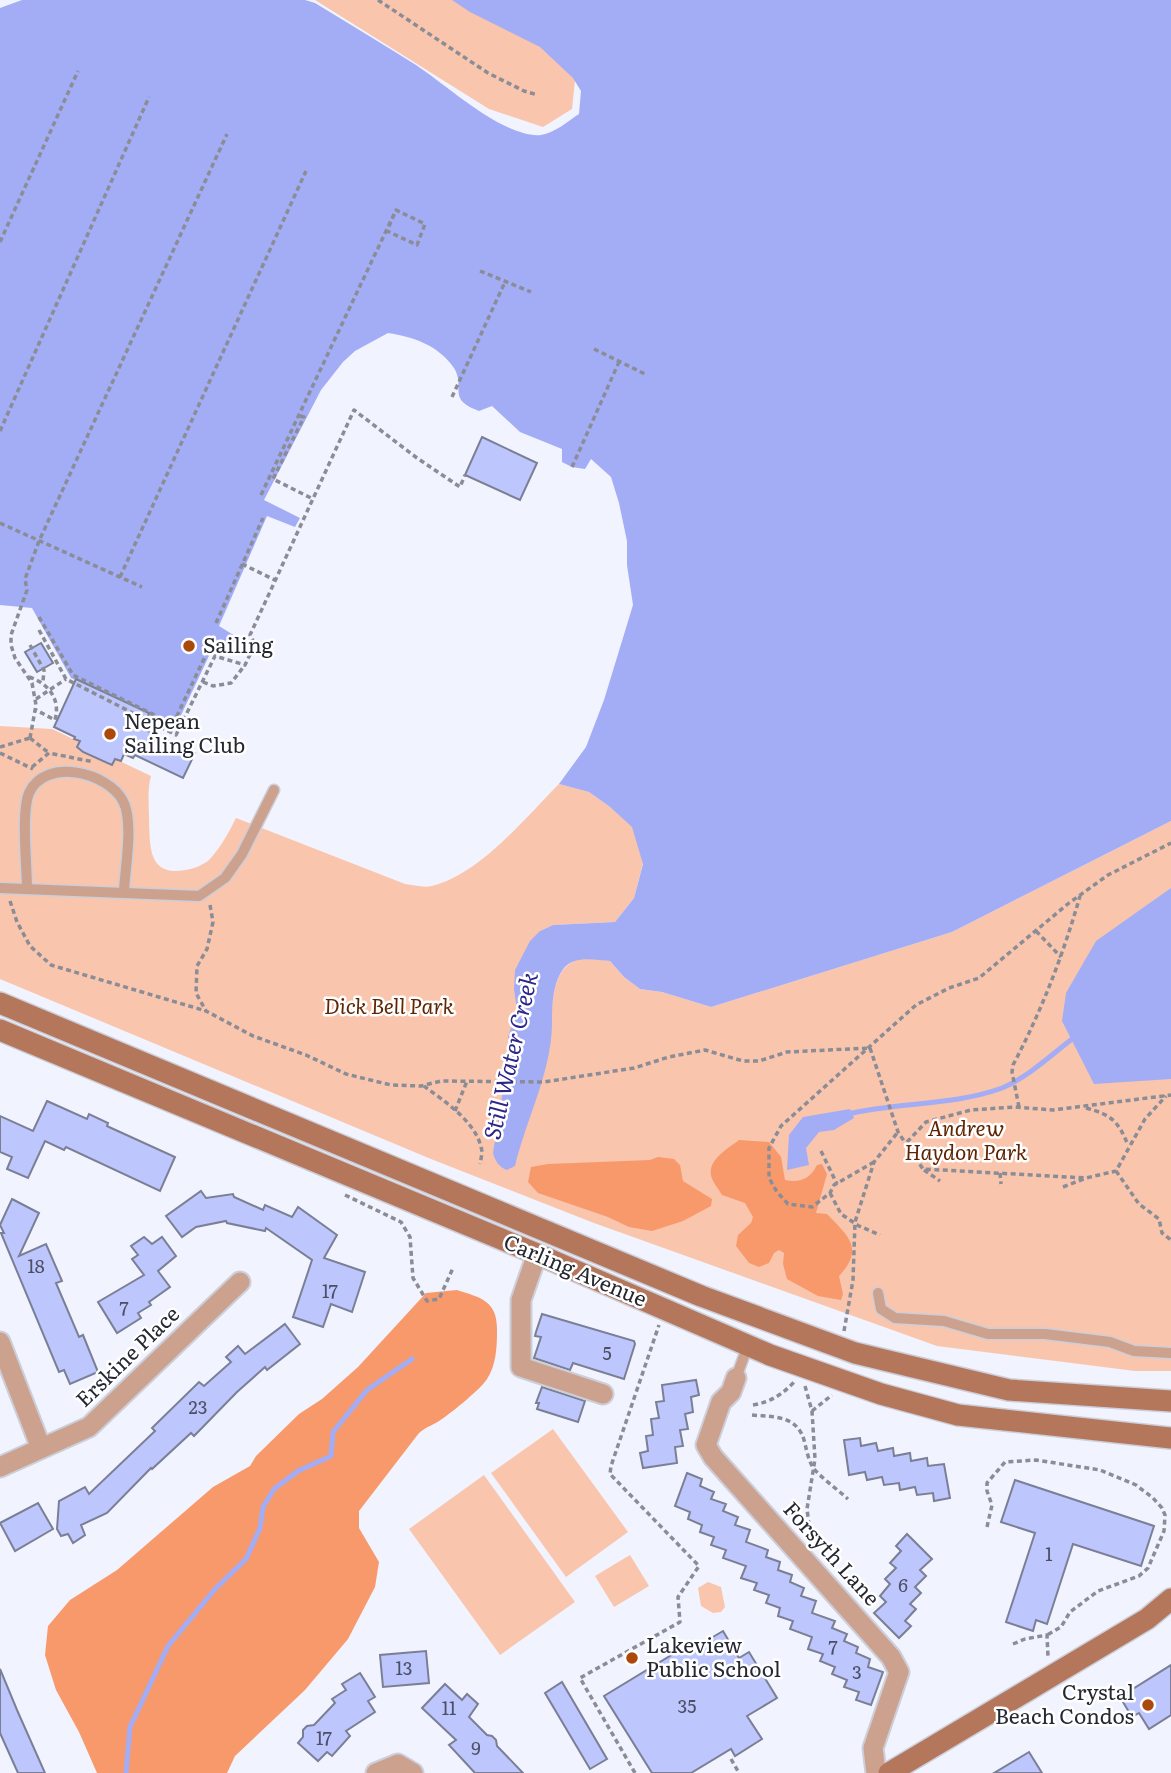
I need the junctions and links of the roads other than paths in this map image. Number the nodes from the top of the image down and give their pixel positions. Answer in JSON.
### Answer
{"nodes":[{"id":1,"x":274,"y":790,"type":"dead end"},
{"id":2,"x":3,"y":888,"type":"edge"},
{"id":3,"x":27,"y":889,"type":"junction"},
{"id":4,"x":124,"y":891,"type":"junction"},
{"id":5,"x":0,"y":1003,"type":"edge"},
{"id":6,"x":0,"y":1030,"type":"edge"},
{"id":7,"x":537,"y":1254,"type":"junction"},
{"id":8,"x":240,"y":1282,"type":"dead end"},
{"id":9,"x":878,"y":1293,"type":"dead end"},
{"id":10,"x":0,"y":1342,"type":"edge"},
{"id":11,"x":748,"y":1345,"type":"junction"},
{"id":12,"x":1171,"y":1353,"type":"edge"},
{"id":13,"x":736,"y":1378,"type":"joint"},
{"id":14,"x":603,"y":1394,"type":"dead end"},
{"id":15,"x":1171,"y":1401,"type":"edge"},
{"id":16,"x":1171,"y":1438,"type":"edge"},
{"id":17,"x":41,"y":1448,"type":"junction"},
{"id":18,"x":0,"y":1467,"type":"edge"},
{"id":19,"x":1171,"y":1599,"type":"edge"},
{"id":20,"x":376,"y":1773,"type":"edge"},
{"id":21,"x":413,"y":1773,"type":"edge"},
{"id":22,"x":876,"y":1773,"type":"edge"},
{"id":23,"x":888,"y":1773,"type":"edge"}],
"edges":[{"from":1,"to":4,"type":"lane"},
{"from":2,"to":3,"type":"lane"},
{"from":3,"to":4,"type":"lane"},
{"from":3,"to":4,"type":"lane"},
{"from":5,"to":15,"type":"main road","name":"Carling Avenue"},
{"from":6,"to":7,"type":"main road","name":"Carling Avenue"},
{"from":7,"to":11,"type":"main road","name":"Carling Avenue"},
{"from":7,"to":14,"type":"street"},
{"from":8,"to":17,"type":"street","name":"Erskine Place"},
{"from":9,"to":12,"type":"lane"},
{"from":10,"to":17,"type":"street"},
{"from":11,"to":13,"type":"lane"},
{"from":11,"to":16,"type":"main road","name":"Carling Avenue"},
{"from":13,"to":22,"type":"street","name":"Forsyth Lane"},
{"from":17,"to":18,"type":"street","name":"Erskine Place"},
{"from":19,"to":23,"type":"main road"},
{"from":20,"to":21,"type":"street"}]}
